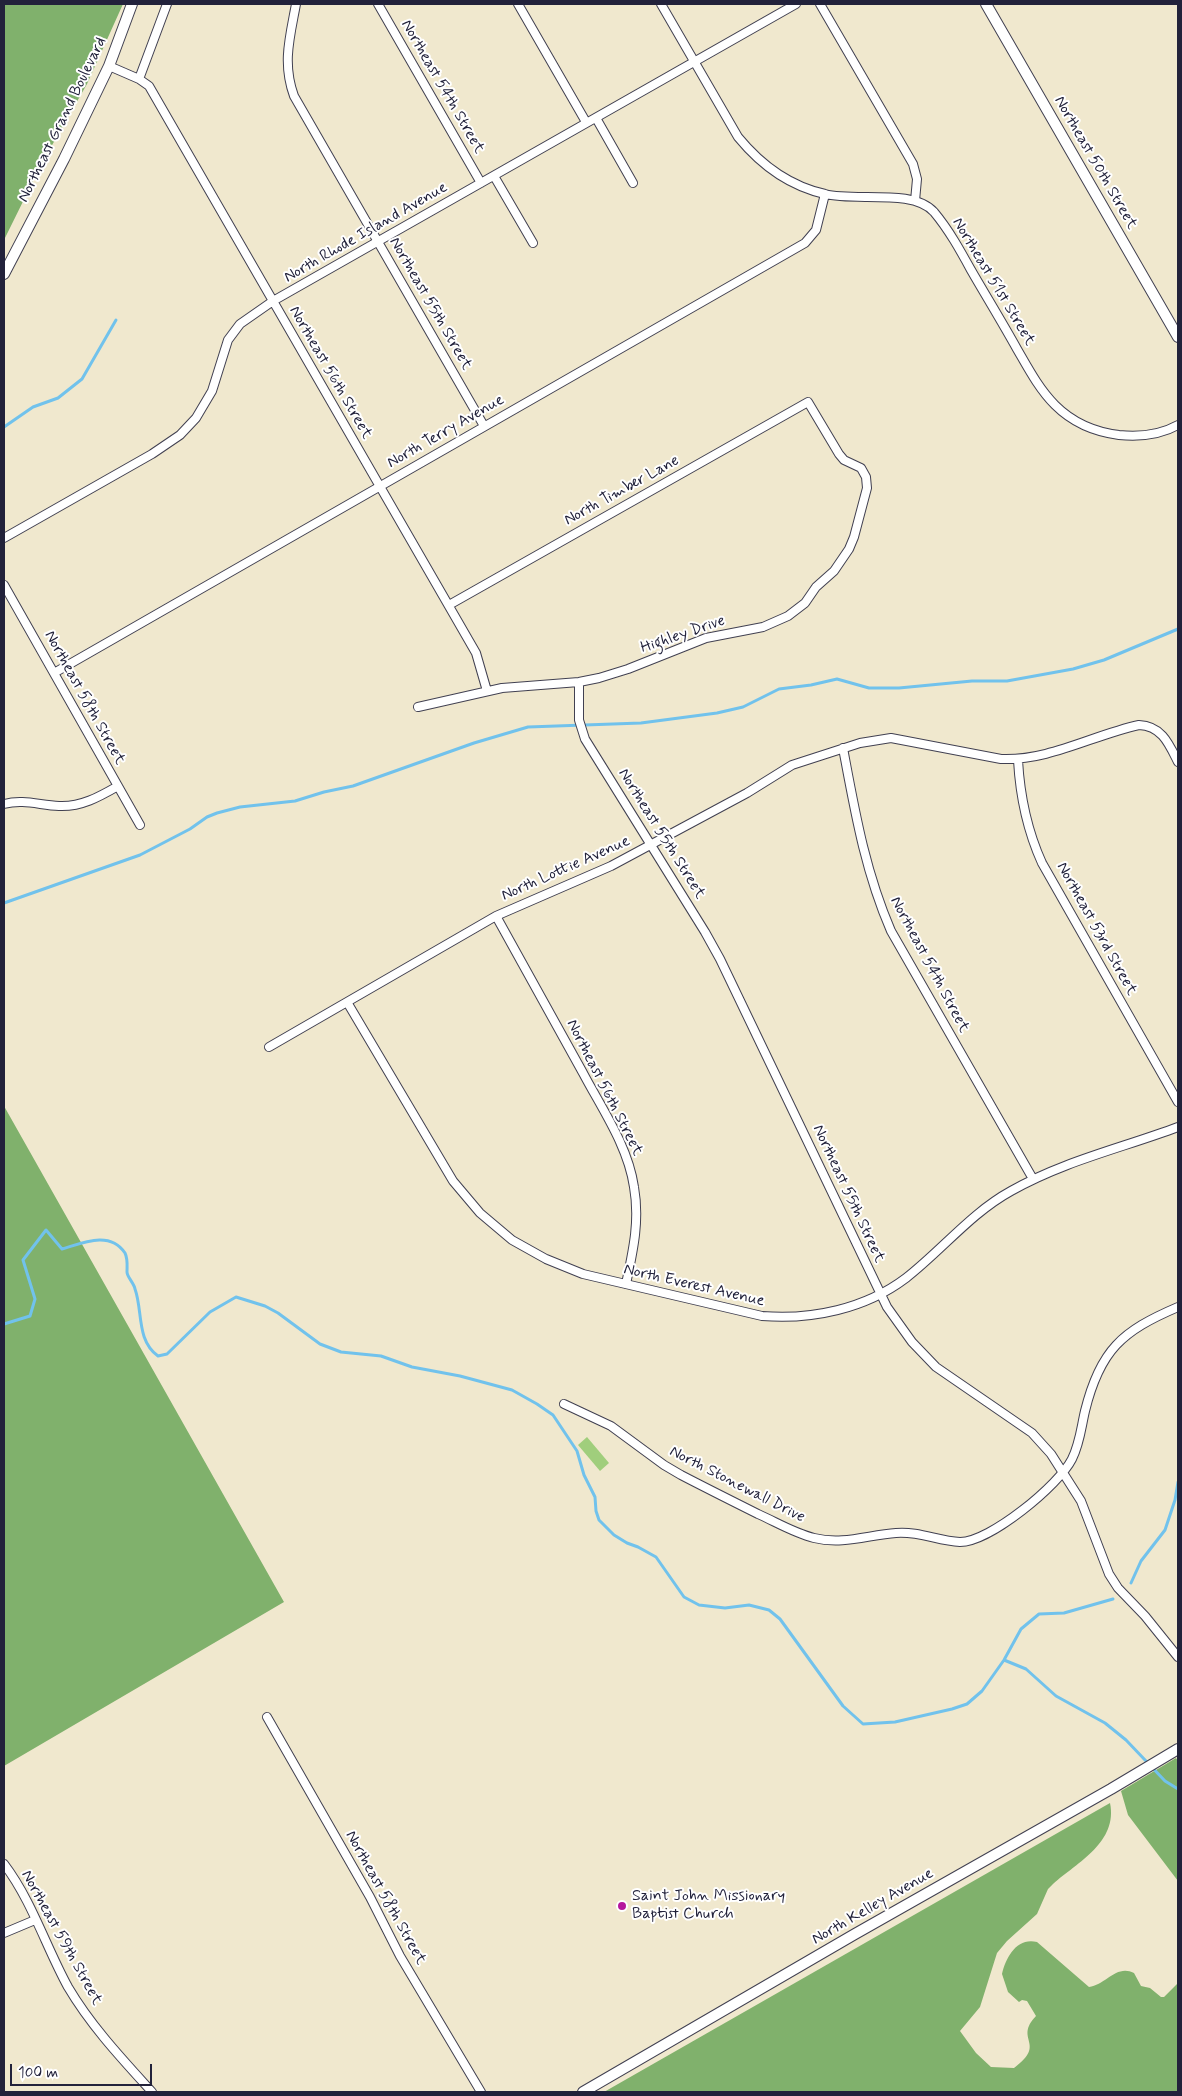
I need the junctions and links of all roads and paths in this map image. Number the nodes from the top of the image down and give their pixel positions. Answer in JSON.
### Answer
{"nodes":[{"id":1,"x":132,"y":4,"type":"edge"},
{"id":2,"x":167,"y":4,"type":"edge"},
{"id":3,"x":296,"y":4,"type":"edge"},
{"id":4,"x":378,"y":4,"type":"edge"},
{"id":5,"x":518,"y":4,"type":"edge"},
{"id":6,"x":661,"y":4,"type":"edge"},
{"id":7,"x":796,"y":4,"type":"edge"},
{"id":8,"x":820,"y":4,"type":"edge"},
{"id":9,"x":986,"y":4,"type":"edge"},
{"id":10,"x":694,"y":61,"type":"junction"},
{"id":11,"x":109,"y":66,"type":"junction"},
{"id":12,"x":139,"y":79,"type":"junction"},
{"id":13,"x":596,"y":118,"type":"junction"},
{"id":14,"x":586,"y":122,"type":"junction"},
{"id":15,"x":494,"y":176,"type":"junction"},
{"id":16,"x":481,"y":183,"type":"junction"},
{"id":17,"x":633,"y":183,"type":"dead end"},
{"id":18,"x":825,"y":194,"type":"junction"},
{"id":19,"x":915,"y":201,"type":"junction"},
{"id":20,"x":378,"y":242,"type":"junction"},
{"id":21,"x":533,"y":242,"type":"dead end"},
{"id":22,"x":4,"y":274,"type":"edge"},
{"id":23,"x":273,"y":301,"type":"junction"},
{"id":24,"x":1178,"y":337,"type":"edge"},
{"id":25,"x":1178,"y":425,"type":"edge"},
{"id":26,"x":484,"y":426,"type":"junction"},
{"id":27,"x":864,"y":472,"type":"joint"},
{"id":28,"x":379,"y":486,"type":"junction"},
{"id":29,"x":4,"y":538,"type":"edge"},
{"id":30,"x":4,"y":585,"type":"edge"},
{"id":31,"x":449,"y":605,"type":"junction"},
{"id":32,"x":54,"y":673,"type":"junction"},
{"id":33,"x":578,"y":682,"type":"junction"},
{"id":34,"x":487,"y":691,"type":"junction"},
{"id":35,"x":418,"y":707,"type":"dead end"},
{"id":36,"x":843,"y":748,"type":"junction"},
{"id":37,"x":1018,"y":760,"type":"junction"},
{"id":38,"x":1178,"y":762,"type":"edge"},
{"id":39,"x":118,"y":786,"type":"junction"},
{"id":40,"x":4,"y":804,"type":"edge"},
{"id":41,"x":140,"y":825,"type":"dead end"},
{"id":42,"x":651,"y":845,"type":"junction"},
{"id":43,"x":496,"y":916,"type":"junction"},
{"id":44,"x":347,"y":1002,"type":"junction"},
{"id":45,"x":269,"y":1047,"type":"dead end"},
{"id":46,"x":1178,"y":1102,"type":"edge"},
{"id":47,"x":1178,"y":1127,"type":"edge"},
{"id":48,"x":1033,"y":1179,"type":"junction"},
{"id":49,"x":626,"y":1284,"type":"junction"},
{"id":50,"x":880,"y":1293,"type":"junction"},
{"id":51,"x":1178,"y":1307,"type":"edge"},
{"id":52,"x":564,"y":1404,"type":"dead end"},
{"id":53,"x":1064,"y":1472,"type":"junction"},
{"id":54,"x":1178,"y":1657,"type":"edge"},
{"id":55,"x":267,"y":1717,"type":"dead end"},
{"id":56,"x":1178,"y":1749,"type":"edge"},
{"id":57,"x":4,"y":1864,"type":"edge"},
{"id":58,"x":35,"y":1920,"type":"junction"},
{"id":59,"x":4,"y":1933,"type":"edge"},
{"id":60,"x":152,"y":2092,"type":"edge"},
{"id":61,"x":481,"y":2092,"type":"edge"},
{"id":62,"x":583,"y":2092,"type":"edge"}],
"edges":[{"from":1,"to":11,"type":"street","name":"Northeast Grand Boulevard"},
{"from":2,"to":12,"type":"street"},
{"from":3,"to":20,"type":"street","name":"Northeast 55th Street"},
{"from":4,"to":16,"type":"street","name":"Northeast 54th Street"},
{"from":5,"to":14,"type":"street"},
{"from":6,"to":10,"type":"street"},
{"from":7,"to":10,"type":"street","name":"North Rhode Island Avenue"},
{"from":8,"to":19,"type":"street"},
{"from":9,"to":24,"type":"street","name":"Northeast 50th Street"},
{"from":10,"to":13,"type":"street","name":"North Rhode Island Avenue"},
{"from":10,"to":18,"type":"street"},
{"from":11,"to":12,"type":"street","name":"Northeast 56th Street"},
{"from":11,"to":22,"type":"street","name":"Northeast Grand Boulevard"},
{"from":12,"to":23,"type":"street","name":"Northeast 56th Street"},
{"from":13,"to":14,"type":"street","name":"North Rhode Island Avenue"},
{"from":13,"to":17,"type":"street"},
{"from":14,"to":15,"type":"street","name":"North Rhode Island Avenue"},
{"from":15,"to":16,"type":"street","name":"North Rhode Island Avenue"},
{"from":15,"to":21,"type":"street"},
{"from":16,"to":20,"type":"street","name":"North Rhode Island Avenue"},
{"from":18,"to":19,"type":"street"},
{"from":18,"to":26,"type":"street","name":"North Terry Avenue"},
{"from":19,"to":25,"type":"street","name":"Northeast 51st Street"},
{"from":20,"to":23,"type":"street","name":"North Rhode Island Avenue"},
{"from":20,"to":26,"type":"street","name":"Northeast 55th Street"},
{"from":23,"to":28,"type":"street","name":"Northeast 56th Street"},
{"from":23,"to":29,"type":"street","name":"North Rhode Island Avenue"},
{"from":26,"to":28,"type":"street","name":"North Terry Avenue"},
{"from":27,"to":31,"type":"street","name":"North Timber Lane"},
{"from":27,"to":33,"type":"street","name":"Highley Drive"},
{"from":28,"to":31,"type":"street","name":"Northeast 56th Street"},
{"from":28,"to":32,"type":"street","name":"North Terry Avenue"},
{"from":30,"to":32,"type":"street","name":"Northeast 58th Street"},
{"from":31,"to":34,"type":"street","name":"Northeast 56th Street"},
{"from":32,"to":39,"type":"street","name":"Northeast 58th Street"},
{"from":33,"to":34,"type":"street","name":"Highley Drive"},
{"from":33,"to":42,"type":"street","name":"Northeast 55th Street"},
{"from":34,"to":35,"type":"street","name":"Highley Drive"},
{"from":36,"to":37,"type":"street","name":"North Lottie Avenue"},
{"from":36,"to":42,"type":"street","name":"North Lottie Avenue"},
{"from":36,"to":48,"type":"street","name":"Northeast 54th Street"},
{"from":37,"to":38,"type":"street","name":"North Lottie Avenue"},
{"from":37,"to":46,"type":"street","name":"Northeast 53rd Street"},
{"from":39,"to":40,"type":"street"},
{"from":39,"to":41,"type":"street","name":"Northeast 58th Street"},
{"from":42,"to":43,"type":"street","name":"North Lottie Avenue"},
{"from":42,"to":50,"type":"street","name":"Northeast 55th Street"},
{"from":43,"to":44,"type":"street","name":"North Lottie Avenue"},
{"from":43,"to":49,"type":"street","name":"Northeast 56th Street"},
{"from":44,"to":45,"type":"street","name":"North Lottie Avenue"},
{"from":44,"to":49,"type":"street","name":"North Everest Avenue"},
{"from":47,"to":48,"type":"street","name":"North Everest Avenue"},
{"from":48,"to":50,"type":"street","name":"North Everest Avenue"},
{"from":49,"to":50,"type":"street","name":"North Everest Avenue"},
{"from":50,"to":53,"type":"street","name":"Northeast 55th Street"},
{"from":51,"to":53,"type":"street","name":"North Stonewall Drive"},
{"from":52,"to":53,"type":"street","name":"North Stonewall Drive"},
{"from":53,"to":54,"type":"street","name":"Northeast 55th Street"},
{"from":55,"to":61,"type":"street","name":"Northeast 58th Street"},
{"from":56,"to":62,"type":"street","name":"North Kelley Avenue"},
{"from":57,"to":58,"type":"street","name":"Northeast 59th Street"},
{"from":58,"to":59,"type":"street"},
{"from":58,"to":60,"type":"street","name":"Northeast 59th Street"}]}
